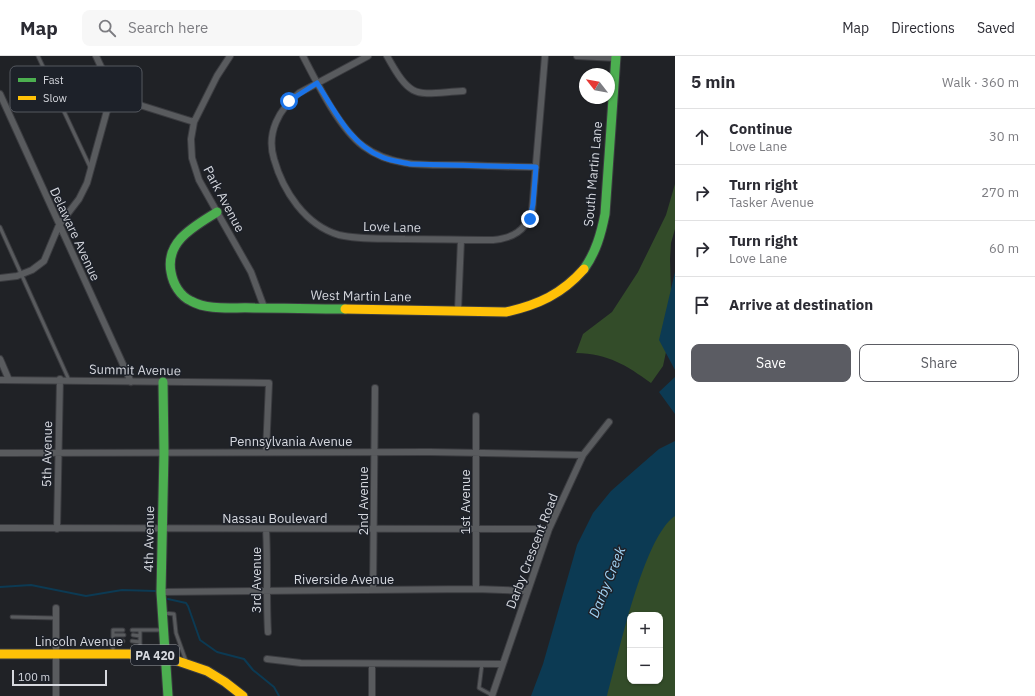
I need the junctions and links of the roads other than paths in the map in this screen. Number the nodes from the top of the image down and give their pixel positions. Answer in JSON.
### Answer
{"nodes":[{"id":1,"x":38,"y":56,"type":"edge"},
{"id":2,"x":96,"y":56,"type":"edge"},
{"id":3,"x":230,"y":56,"type":"edge"},
{"id":4,"x":303,"y":56,"type":"edge"},
{"id":5,"x":368,"y":56,"type":"edge"},
{"id":6,"x":388,"y":56,"type":"edge"},
{"id":7,"x":545,"y":56,"type":"edge"},
{"id":8,"x":577,"y":56,"type":"edge"},
{"id":9,"x":616,"y":57,"type":"edge"},
{"id":10,"x":43,"y":66,"type":"edge"},
{"id":11,"x":101,"y":66,"type":"edge"},
{"id":12,"x":317,"y":83,"type":"junction"},
{"id":13,"x":463,"y":91,"type":"dead end"},
{"id":14,"x":0,"y":94,"type":"edge"},
{"id":15,"x":142,"y":106,"type":"edge"},
{"id":16,"x":64,"y":112,"type":"edge"},
{"id":17,"x":107,"y":112,"type":"edge"},
{"id":18,"x":194,"y":122,"type":"junction"},
{"id":19,"x":536,"y":167,"type":"junction"},
{"id":20,"x":91,"y":169,"type":"junction"},
{"id":21,"x":217,"y":212,"type":"junction"},
{"id":22,"x":59,"y":225,"type":"junction"},
{"id":23,"x":0,"y":227,"type":"edge"},
{"id":24,"x":461,"y":240,"type":"junction"},
{"id":25,"x":22,"y":275,"type":"junction"},
{"id":26,"x":0,"y":278,"type":"edge"},
{"id":27,"x":264,"y":307,"type":"junction"},
{"id":28,"x":458,"y":310,"type":"junction"},
{"id":29,"x":0,"y":359,"type":"edge"},
{"id":30,"x":60,"y":379,"type":"junction"},
{"id":31,"x":0,"y":380,"type":"edge"},
{"id":32,"x":10,"y":380,"type":"junction"},
{"id":33,"x":69,"y":380,"type":"junction"},
{"id":34,"x":132,"y":382,"type":"junction"},
{"id":35,"x":163,"y":382,"type":"junction"},
{"id":36,"x":375,"y":388,"type":"dead end"},
{"id":37,"x":476,"y":416,"type":"dead end"},
{"id":38,"x":609,"y":422,"type":"dead end"},
{"id":39,"x":58,"y":452,"type":"junction"},
{"id":40,"x":164,"y":452,"type":"junction"},
{"id":41,"x":266,"y":452,"type":"junction"},
{"id":42,"x":374,"y":452,"type":"junction"},
{"id":43,"x":476,"y":452,"type":"junction"},
{"id":44,"x":0,"y":453,"type":"edge"},
{"id":45,"x":583,"y":455,"type":"junction"},
{"id":46,"x":0,"y":528,"type":"edge"},
{"id":47,"x":375,"y":528,"type":"junction"},
{"id":48,"x":476,"y":528,"type":"junction"},
{"id":49,"x":57,"y":529,"type":"junction"},
{"id":50,"x":162,"y":529,"type":"junction"},
{"id":51,"x":266,"y":529,"type":"junction"},
{"id":52,"x":549,"y":529,"type":"junction"},
{"id":53,"x":476,"y":589,"type":"junction"},
{"id":54,"x":266,"y":590,"type":"junction"},
{"id":55,"x":374,"y":590,"type":"junction"},
{"id":56,"x":526,"y":591,"type":"junction"},
{"id":57,"x":162,"y":592,"type":"junction"},
{"id":58,"x":56,"y":608,"type":"dead end"},
{"id":59,"x":163,"y":614,"type":"junction"},
{"id":60,"x":12,"y":617,"type":"dead end"},
{"id":61,"x":56,"y":618,"type":"junction"},
{"id":62,"x":123,"y":630,"type":"dead end"},
{"id":63,"x":132,"y":630,"type":"dead end"},
{"id":64,"x":140,"y":630,"type":"junction"},
{"id":65,"x":164,"y":632,"type":"junction"},
{"id":66,"x":268,"y":632,"type":"dead end"},
{"id":67,"x":176,"y":633,"type":"junction"},
{"id":68,"x":113,"y":635,"type":"junction"},
{"id":69,"x":124,"y":635,"type":"dead end"},
{"id":70,"x":133,"y":635,"type":"dead end"},
{"id":71,"x":140,"y":636,"type":"junction"},
{"id":72,"x":113,"y":641,"type":"junction"},
{"id":73,"x":123,"y":641,"type":"dead end"},
{"id":74,"x":132,"y":641,"type":"dead end"},
{"id":75,"x":140,"y":642,"type":"junction"},
{"id":76,"x":0,"y":654,"type":"edge"},
{"id":77,"x":56,"y":654,"type":"junction"},
{"id":78,"x":112,"y":654,"type":"junction"},
{"id":79,"x":140,"y":654,"type":"junction"},
{"id":80,"x":166,"y":657,"type":"junction"},
{"id":81,"x":267,"y":659,"type":"dead end"},
{"id":82,"x":186,"y":663,"type":"junction"},
{"id":83,"x":372,"y":664,"type":"junction"},
{"id":84,"x":482,"y":664,"type":"junction"},
{"id":85,"x":502,"y":664,"type":"junction"},
{"id":86,"x":492,"y":695,"type":"edge"},
{"id":87,"x":56,"y":696,"type":"edge"},
{"id":88,"x":168,"y":696,"type":"edge"},
{"id":89,"x":243,"y":696,"type":"edge"},
{"id":90,"x":372,"y":696,"type":"edge"}],
"edges":[{"from":1,"to":10,"type":"lane"},
{"from":2,"to":11,"type":"street"},
{"from":3,"to":18,"type":"street","name":"Park Avenue"},
{"from":4,"to":12,"type":"street"},
{"from":5,"to":12,"type":"street","name":"Love Lane"},
{"from":6,"to":13,"type":"street"},
{"from":7,"to":19,"type":"street","name":"Love Lane"},
{"from":8,"to":9,"type":"street"},
{"from":9,"to":28,"type":"street","name":"South Martin Lane"},
{"from":12,"to":19,"type":"street"},
{"from":12,"to":24,"type":"street","name":"Love Lane"},
{"from":14,"to":22,"type":"street","name":"Delaware Avenue"},
{"from":15,"to":18,"type":"street"},
{"from":16,"to":20,"type":"lane"},
{"from":17,"to":20,"type":"street"},
{"from":18,"to":21,"type":"street","name":"Park Avenue"},
{"from":19,"to":24,"type":"street","name":"Love Lane"},
{"from":20,"to":22,"type":"street"},
{"from":21,"to":27,"type":"street","name":"Park Avenue"},
{"from":21,"to":27,"type":"street","name":"West Martin Lane"},
{"from":22,"to":25,"type":"street"},
{"from":22,"to":34,"type":"street","name":"Delaware Avenue"},
{"from":23,"to":25,"type":"lane"},
{"from":24,"to":28,"type":"street"},
{"from":25,"to":26,"type":"street"},
{"from":25,"to":33,"type":"lane"},
{"from":27,"to":28,"type":"street","name":"West Martin Lane"},
{"from":29,"to":32,"type":"street"},
{"from":30,"to":32,"type":"street","name":"Summit Avenue"},
{"from":30,"to":33,"type":"street","name":"Summit Avenue"},
{"from":30,"to":39,"type":"street","name":"5th Avenue"},
{"from":31,"to":32,"type":"street","name":"Summit Avenue"},
{"from":33,"to":34,"type":"street","name":"Summit Avenue"},
{"from":34,"to":35,"type":"street","name":"Summit Avenue"},
{"from":35,"to":40,"type":"street","name":"4th Avenue"},
{"from":35,"to":41,"type":"street","name":"Summit Avenue"},
{"from":36,"to":42,"type":"street","name":"2nd Avenue"},
{"from":37,"to":43,"type":"street","name":"1st Avenue"},
{"from":38,"to":45,"type":"street","name":"Darby Crescent Road"},
{"from":39,"to":40,"type":"street","name":"Pennsylvania Avenue"},
{"from":39,"to":44,"type":"street","name":"Pennsylvania Avenue"},
{"from":39,"to":49,"type":"street","name":"5th Avenue"},
{"from":40,"to":41,"type":"street","name":"Pennsylvania Avenue"},
{"from":40,"to":50,"type":"street","name":"4th Avenue"},
{"from":41,"to":42,"type":"street","name":"Pennsylvania Avenue"},
{"from":42,"to":43,"type":"street","name":"Pennsylvania Avenue"},
{"from":42,"to":47,"type":"street","name":"2nd Avenue"},
{"from":43,"to":45,"type":"street","name":"Pennsylvania Avenue"},
{"from":43,"to":48,"type":"street","name":"1st Avenue"},
{"from":45,"to":52,"type":"street","name":"Darby Crescent Road"},
{"from":46,"to":49,"type":"street","name":"Nassau Boulevard"},
{"from":47,"to":48,"type":"street","name":"Nassau Boulevard"},
{"from":47,"to":51,"type":"street","name":"Nassau Boulevard"},
{"from":47,"to":55,"type":"street","name":"2nd Avenue"},
{"from":48,"to":52,"type":"street","name":"Nassau Boulevard"},
{"from":48,"to":53,"type":"street","name":"1st Avenue"},
{"from":49,"to":50,"type":"street","name":"Nassau Boulevard"},
{"from":50,"to":51,"type":"street","name":"Nassau Boulevard"},
{"from":50,"to":57,"type":"street","name":"4th Avenue"},
{"from":51,"to":54,"type":"street","name":"3rd Avenue"},
{"from":52,"to":56,"type":"street","name":"Darby Crescent Road"},
{"from":53,"to":55,"type":"street","name":"Riverside Avenue"},
{"from":53,"to":56,"type":"street","name":"Riverside Avenue"},
{"from":54,"to":55,"type":"street","name":"Riverside Avenue"},
{"from":54,"to":57,"type":"street","name":"Riverside Avenue"},
{"from":54,"to":66,"type":"street","name":"3rd Avenue"},
{"from":56,"to":85,"type":"street","name":"Darby Crescent Road"},
{"from":57,"to":59,"type":"street","name":"4th Avenue"},
{"from":58,"to":61,"type":"street"},
{"from":59,"to":65,"type":"street","name":"4th Avenue"},
{"from":59,"to":67,"type":"lane"},
{"from":60,"to":61,"type":"lane"},
{"from":61,"to":77,"type":"street"},
{"from":62,"to":68,"type":"lane"},
{"from":63,"to":64,"type":"lane"},
{"from":64,"to":65,"type":"lane"},
{"from":64,"to":71,"type":"lane"},
{"from":65,"to":67,"type":"lane"},
{"from":65,"to":80,"type":"street","name":"4th Avenue"},
{"from":67,"to":82,"type":"lane"},
{"from":68,"to":69,"type":"lane"},
{"from":68,"to":72,"type":"lane"},
{"from":70,"to":71,"type":"lane"},
{"from":71,"to":75,"type":"lane"},
{"from":72,"to":73,"type":"lane"},
{"from":72,"to":78,"type":"lane"},
{"from":74,"to":75,"type":"lane"},
{"from":75,"to":79,"type":"lane"},
{"from":76,"to":77,"type":"street","name":"Lincoln Avenue","number":"PA 420"},
{"from":77,"to":78,"type":"street","name":"Lincoln Avenue","number":"PA 420"},
{"from":77,"to":87,"type":"street"},
{"from":78,"to":79,"type":"street","name":"Lincoln Avenue","number":"PA 420"},
{"from":79,"to":80,"type":"street","name":"Lincoln Avenue","number":"PA 420"},
{"from":80,"to":82,"type":"street","name":"Lincoln Avenue","number":"PA 420"},
{"from":80,"to":88,"type":"street","name":"4th Avenue"},
{"from":81,"to":83,"type":"street"},
{"from":82,"to":89,"type":"street","name":"Lincoln Avenue","number":"PA 420"},
{"from":83,"to":84,"type":"street"},
{"from":83,"to":90,"type":"street"},
{"from":84,"to":85,"type":"street"},
{"from":84,"to":86,"type":"lane"},
{"from":85,"to":86,"type":"street","name":"Darby Crescent Road"}]}
